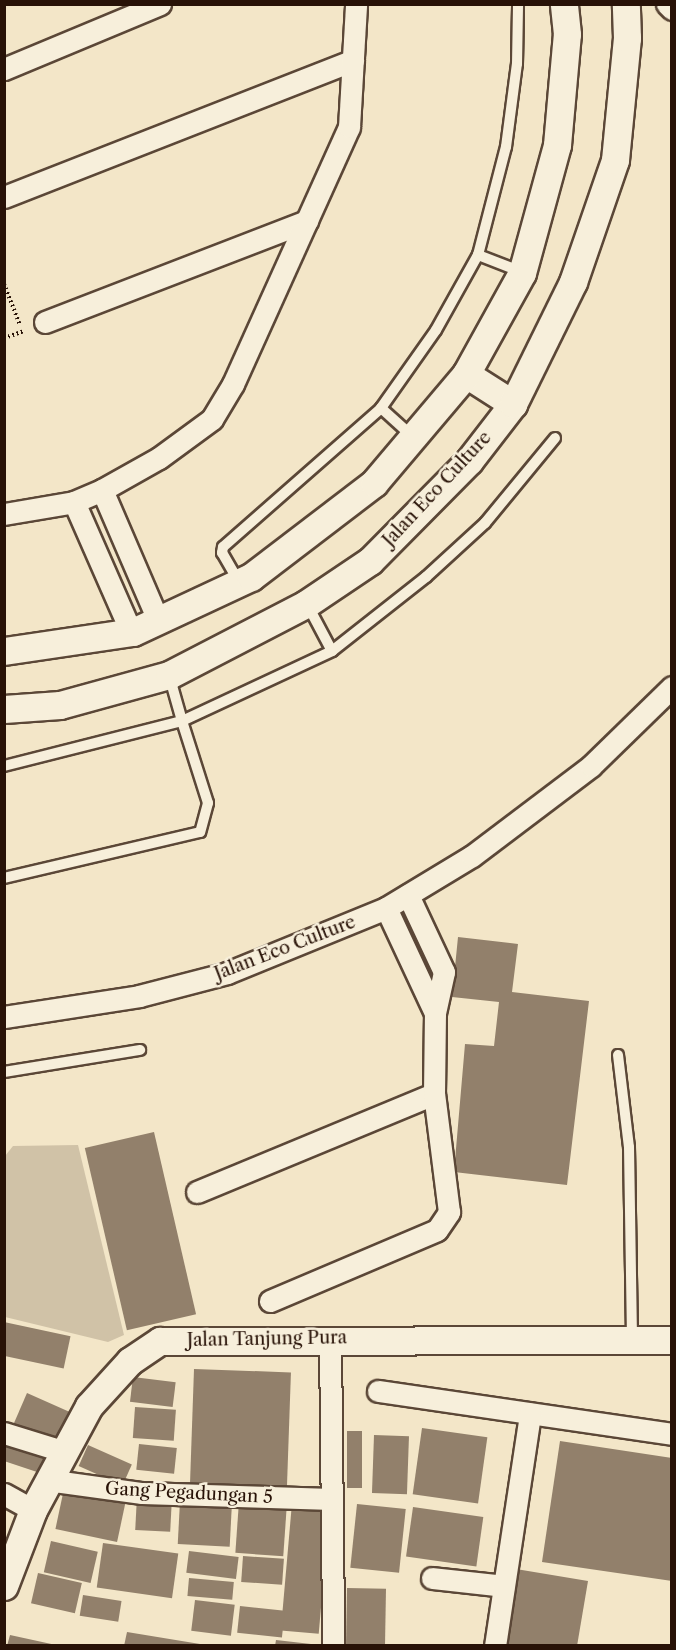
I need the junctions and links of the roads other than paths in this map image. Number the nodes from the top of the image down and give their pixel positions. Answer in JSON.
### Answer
{"nodes":[{"id":1,"x":160,"y":4,"type":"edge"},
{"id":2,"x":356,"y":4,"type":"edge"},
{"id":3,"x":518,"y":4,"type":"edge"},
{"id":4,"x":564,"y":4,"type":"edge"},
{"id":5,"x":626,"y":4,"type":"edge"},
{"id":6,"x":667,"y":4,"type":"edge"},
{"id":7,"x":672,"y":9,"type":"edge"},
{"id":8,"x":353,"y":60,"type":"junction"},
{"id":9,"x":4,"y":69,"type":"edge"},
{"id":10,"x":4,"y":197,"type":"edge"},
{"id":11,"x":307,"y":221,"type":"junction"},
{"id":12,"x":477,"y":255,"type":"junction"},
{"id":13,"x":522,"y":273,"type":"junction"},
{"id":14,"x":45,"y":322,"type":"dead end"},
{"id":15,"x":466,"y":374,"type":"junction"},
{"id":16,"x":513,"y":404,"type":"junction"},
{"id":17,"x":381,"y":408,"type":"junction"},
{"id":18,"x":413,"y":437,"type":"junction"},
{"id":19,"x":555,"y":438,"type":"dead end"},
{"id":20,"x":102,"y":490,"type":"junction"},
{"id":21,"x":74,"y":502,"type":"junction"},
{"id":22,"x":4,"y":514,"type":"edge"},
{"id":23,"x":239,"y":582,"type":"junction"},
{"id":24,"x":306,"y":604,"type":"junction"},
{"id":25,"x":158,"y":620,"type":"junction"},
{"id":26,"x":131,"y":633,"type":"junction"},
{"id":27,"x":4,"y":651,"type":"edge"},
{"id":28,"x":332,"y":651,"type":"junction"},
{"id":29,"x":169,"y":675,"type":"junction"},
{"id":30,"x":672,"y":687,"type":"edge"},
{"id":31,"x":4,"y":709,"type":"edge"},
{"id":32,"x":182,"y":721,"type":"junction"},
{"id":33,"x":4,"y":766,"type":"edge"},
{"id":34,"x":4,"y":878,"type":"edge"},
{"id":35,"x":408,"y":895,"type":"junction"},
{"id":36,"x":386,"y":908,"type":"junction"},
{"id":37,"x":435,"y":1013,"type":"junction"},
{"id":38,"x":4,"y":1017,"type":"edge"},
{"id":39,"x":140,"y":1050,"type":"dead end"},
{"id":40,"x":618,"y":1055,"type":"dead end"},
{"id":41,"x":4,"y":1072,"type":"edge"},
{"id":42,"x":434,"y":1094,"type":"junction"},
{"id":43,"x":197,"y":1192,"type":"dead end"},
{"id":44,"x":270,"y":1301,"type":"dead end"},
{"id":45,"x":632,"y":1337,"type":"junction"},
{"id":46,"x":330,"y":1338,"type":"junction"},
{"id":47,"x":672,"y":1340,"type":"edge"},
{"id":48,"x":378,"y":1391,"type":"dead end"},
{"id":49,"x":530,"y":1414,"type":"junction"},
{"id":50,"x":4,"y":1433,"type":"edge"},
{"id":51,"x":672,"y":1434,"type":"edge"},
{"id":52,"x":62,"y":1451,"type":"junction"},
{"id":53,"x":47,"y":1480,"type":"junction"},
{"id":54,"x":4,"y":1494,"type":"edge"},
{"id":55,"x":332,"y":1499,"type":"junction"},
{"id":56,"x":33,"y":1510,"type":"junction"},
{"id":57,"x":432,"y":1578,"type":"dead end"},
{"id":58,"x":4,"y":1586,"type":"edge"},
{"id":59,"x":504,"y":1586,"type":"junction"},
{"id":60,"x":333,"y":1646,"type":"edge"},
{"id":61,"x":495,"y":1646,"type":"edge"}],
"edges":[{"from":1,"to":9,"type":"street"},
{"from":2,"to":8,"type":"street"},
{"from":3,"to":12,"type":"lane"},
{"from":4,"to":13,"type":"street"},
{"from":5,"to":16,"type":"street","name":"Jalan Eco Culture"},
{"from":6,"to":7,"type":"street"},
{"from":8,"to":10,"type":"street"},
{"from":8,"to":11,"type":"street"},
{"from":11,"to":14,"type":"street"},
{"from":11,"to":20,"type":"street"},
{"from":12,"to":13,"type":"lane"},
{"from":12,"to":17,"type":"lane"},
{"from":13,"to":15,"type":"street"},
{"from":15,"to":16,"type":"street"},
{"from":15,"to":18,"type":"street"},
{"from":16,"to":24,"type":"street","name":"Jalan Eco Culture"},
{"from":17,"to":18,"type":"lane"},
{"from":17,"to":23,"type":"lane"},
{"from":18,"to":23,"type":"street"},
{"from":19,"to":28,"type":"lane"},
{"from":20,"to":21,"type":"street"},
{"from":20,"to":25,"type":"street"},
{"from":21,"to":22,"type":"street"},
{"from":21,"to":26,"type":"street"},
{"from":23,"to":25,"type":"street"},
{"from":24,"to":28,"type":"lane"},
{"from":24,"to":29,"type":"street","name":"Jalan Eco Culture"},
{"from":25,"to":26,"type":"street"},
{"from":26,"to":27,"type":"street"},
{"from":28,"to":32,"type":"lane"},
{"from":29,"to":31,"type":"street","name":"Jalan Eco Culture"},
{"from":29,"to":32,"type":"lane"},
{"from":30,"to":35,"type":"street","name":"Jalan Eco Culture"},
{"from":32,"to":33,"type":"lane"},
{"from":32,"to":34,"type":"lane"},
{"from":35,"to":36,"type":"street","name":"Jalan Eco Culture"},
{"from":35,"to":37,"type":"street"},
{"from":36,"to":37,"type":"street"},
{"from":36,"to":38,"type":"street","name":"Jalan Eco Culture"},
{"from":37,"to":42,"type":"street"},
{"from":39,"to":41,"type":"lane"},
{"from":40,"to":45,"type":"lane"},
{"from":42,"to":43,"type":"street"},
{"from":42,"to":44,"type":"street"},
{"from":45,"to":46,"type":"street","name":"Jalan Tanjung Pura"},
{"from":45,"to":47,"type":"street","name":"Jalan Tanjung Pura"},
{"from":46,"to":52,"type":"street","name":"Jalan Tanjung Pura"},
{"from":46,"to":55,"type":"street"},
{"from":48,"to":49,"type":"street"},
{"from":49,"to":51,"type":"street"},
{"from":49,"to":59,"type":"street"},
{"from":50,"to":52,"type":"street"},
{"from":52,"to":53,"type":"street","name":"Jalan Tanjung Pura"},
{"from":53,"to":55,"type":"street","name":"Gang Pegadungan 5"},
{"from":53,"to":56,"type":"street","name":"Jalan Tanjung Pura"},
{"from":54,"to":56,"type":"street"},
{"from":55,"to":60,"type":"street"},
{"from":56,"to":58,"type":"street","name":"Jalan Tanjung Pura"},
{"from":57,"to":59,"type":"street"},
{"from":59,"to":61,"type":"street"}]}
